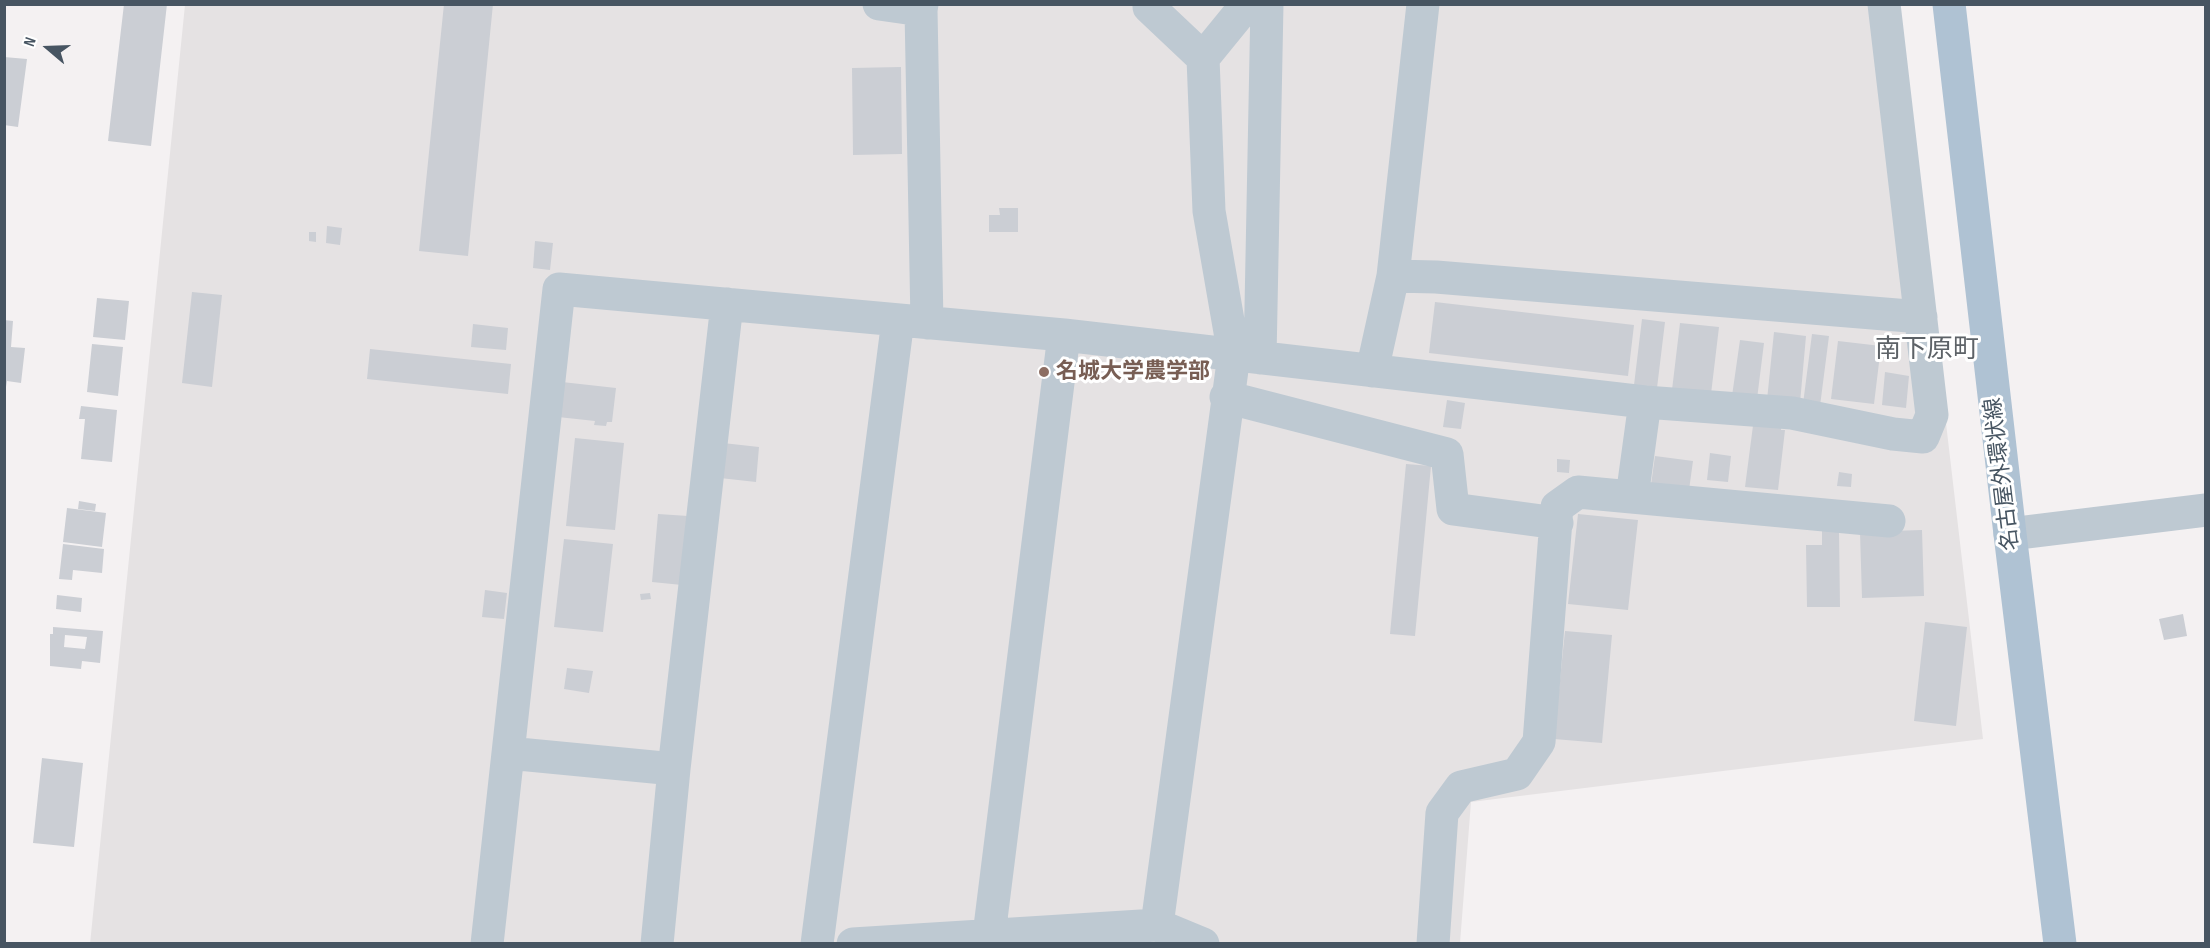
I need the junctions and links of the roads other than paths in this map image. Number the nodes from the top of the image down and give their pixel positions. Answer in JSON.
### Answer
{"nodes":[{"id":1,"x":879,"y":4,"type":"edge"},
{"id":2,"x":1149,"y":4,"type":"edge"},
{"id":3,"x":1247,"y":4,"type":"edge"},
{"id":4,"x":1267,"y":4,"type":"edge"},
{"id":5,"x":1423,"y":4,"type":"edge"},
{"id":6,"x":1884,"y":4,"type":"edge"},
{"id":7,"x":1949,"y":4,"type":"edge"},
{"id":8,"x":919,"y":6,"type":"edge"},
{"id":9,"x":1203,"y":58,"type":"junction"},
{"id":10,"x":1393,"y":276,"type":"junction"},
{"id":11,"x":727,"y":304,"type":"junction"},
{"id":12,"x":1921,"y":317,"type":"junction"},
{"id":13,"x":912,"y":321,"type":"junction"},
{"id":14,"x":1064,"y":335,"type":"junction"},
{"id":15,"x":1247,"y":356,"type":"junction"},
{"id":16,"x":1372,"y":371,"type":"junction"},
{"id":17,"x":1226,"y":397,"type":"junction"},
{"id":18,"x":1645,"y":402,"type":"junction"},
{"id":19,"x":1632,"y":497,"type":"junction"},
{"id":20,"x":2205,"y":510,"type":"edge"},
{"id":21,"x":1889,"y":521,"type":"dead end"},
{"id":22,"x":1557,"y":523,"type":"junction"},
{"id":23,"x":2010,"y":534,"type":"junction"},
{"id":24,"x":508,"y":753,"type":"junction"},
{"id":25,"x":674,"y":769,"type":"junction"},
{"id":26,"x":1157,"y":925,"type":"junction"},
{"id":27,"x":989,"y":935,"type":"junction"},
{"id":28,"x":487,"y":944,"type":"edge"},
{"id":29,"x":657,"y":944,"type":"edge"},
{"id":30,"x":817,"y":944,"type":"edge"},
{"id":31,"x":853,"y":944,"type":"edge"},
{"id":32,"x":1203,"y":944,"type":"edge"},
{"id":33,"x":1433,"y":944,"type":"edge"},
{"id":34,"x":2060,"y":944,"type":"edge"}],
"edges":[{"from":1,"to":8,"type":"street"},
{"from":2,"to":9,"type":"street"},
{"from":3,"to":9,"type":"street"},
{"from":4,"to":15,"type":"street"},
{"from":5,"to":10,"type":"street"},
{"from":6,"to":12,"type":"street"},
{"from":7,"to":23,"type":"main road","name":"名古屋外環状線"},
{"from":8,"to":13,"type":"street"},
{"from":9,"to":15,"type":"street"},
{"from":10,"to":12,"type":"street"},
{"from":10,"to":16,"type":"street"},
{"from":11,"to":13,"type":"street"},
{"from":11,"to":24,"type":"street"},
{"from":11,"to":25,"type":"street"},
{"from":12,"to":18,"type":"street"},
{"from":13,"to":14,"type":"street"},
{"from":13,"to":30,"type":"street"},
{"from":14,"to":15,"type":"street"},
{"from":14,"to":27,"type":"street"},
{"from":15,"to":16,"type":"street"},
{"from":15,"to":17,"type":"street"},
{"from":16,"to":18,"type":"street"},
{"from":17,"to":22,"type":"street"},
{"from":17,"to":26,"type":"street"},
{"from":18,"to":19,"type":"street"},
{"from":19,"to":21,"type":"street"},
{"from":19,"to":22,"type":"street"},
{"from":20,"to":23,"type":"street"},
{"from":22,"to":33,"type":"street"},
{"from":23,"to":34,"type":"main road","name":"名古屋外環状線"},
{"from":24,"to":25,"type":"street"},
{"from":24,"to":28,"type":"street"},
{"from":25,"to":29,"type":"street"},
{"from":26,"to":27,"type":"street"},
{"from":26,"to":32,"type":"street"},
{"from":27,"to":31,"type":"street"}]}
